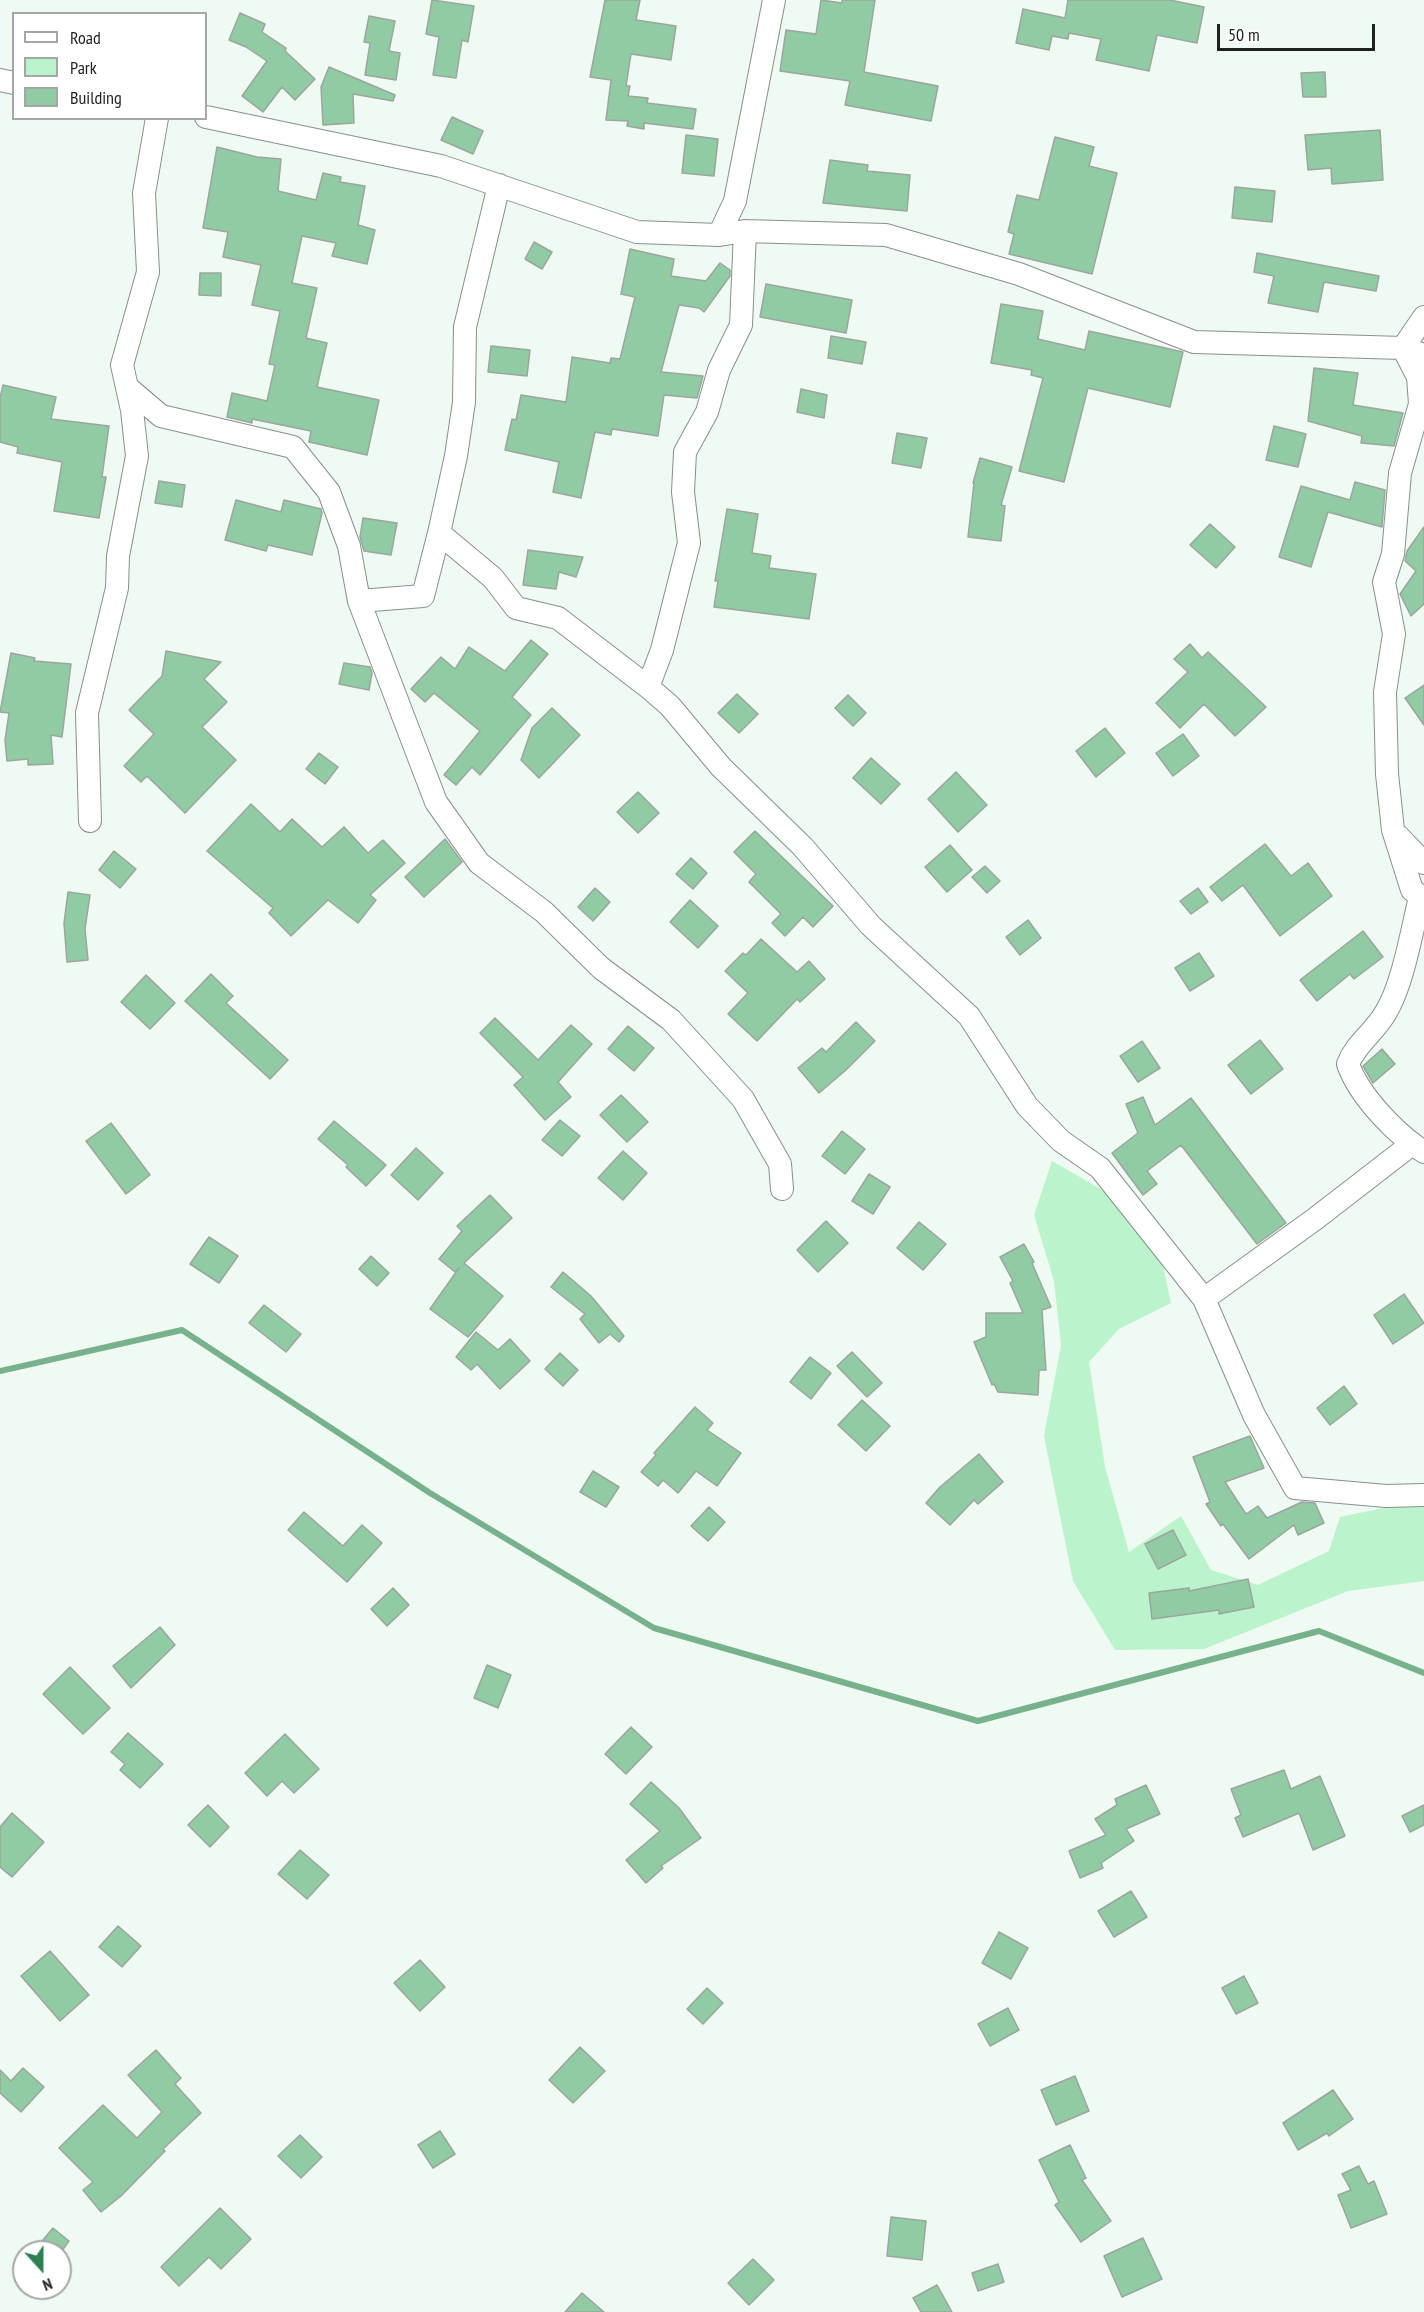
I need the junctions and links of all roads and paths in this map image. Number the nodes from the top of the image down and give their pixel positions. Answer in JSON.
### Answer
{"nodes":[{"id":1,"x":774,"y":0,"type":"edge"},
{"id":2,"x":207,"y":117,"type":"edge"},
{"id":3,"x":157,"y":120,"type":"edge"},
{"id":4,"x":499,"y":185,"type":"junction"},
{"id":5,"x":745,"y":231,"type":"junction"},
{"id":6,"x":719,"y":235,"type":"junction"},
{"id":7,"x":1424,"y":317,"type":"edge"},
{"id":8,"x":1414,"y":351,"type":"edge"},
{"id":9,"x":127,"y":387,"type":"junction"},
{"id":10,"x":439,"y":533,"type":"junction"},
{"id":11,"x":359,"y":601,"type":"junction"},
{"id":12,"x":648,"y":687,"type":"junction"},
{"id":13,"x":90,"y":820,"type":"dead end"},
{"id":14,"x":1393,"y":830,"type":"junction"},
{"id":15,"x":1424,"y":863,"type":"edge"},
{"id":16,"x":1422,"y":898,"type":"edge"},
{"id":17,"x":1418,"y":1148,"type":"edge"},
{"id":18,"x":782,"y":1189,"type":"dead end"},
{"id":19,"x":1204,"y":1299,"type":"junction"},
{"id":20,"x":1424,"y":1495,"type":"edge"}],
"edges":[{"from":1,"to":6,"type":"street"},
{"from":2,"to":4,"type":"street"},
{"from":3,"to":9,"type":"street"},
{"from":4,"to":6,"type":"street"},
{"from":4,"to":10,"type":"street"},
{"from":5,"to":6,"type":"street"},
{"from":5,"to":8,"type":"street"},
{"from":5,"to":12,"type":"street"},
{"from":7,"to":8,"type":"street"},
{"from":8,"to":14,"type":"street"},
{"from":9,"to":11,"type":"street"},
{"from":9,"to":13,"type":"street"},
{"from":10,"to":11,"type":"street"},
{"from":10,"to":12,"type":"street"},
{"from":11,"to":18,"type":"street"},
{"from":12,"to":19,"type":"street"},
{"from":14,"to":15,"type":"street"},
{"from":14,"to":16,"type":"street"},
{"from":16,"to":17,"type":"street"},
{"from":17,"to":19,"type":"street"},
{"from":19,"to":20,"type":"street"}]}
